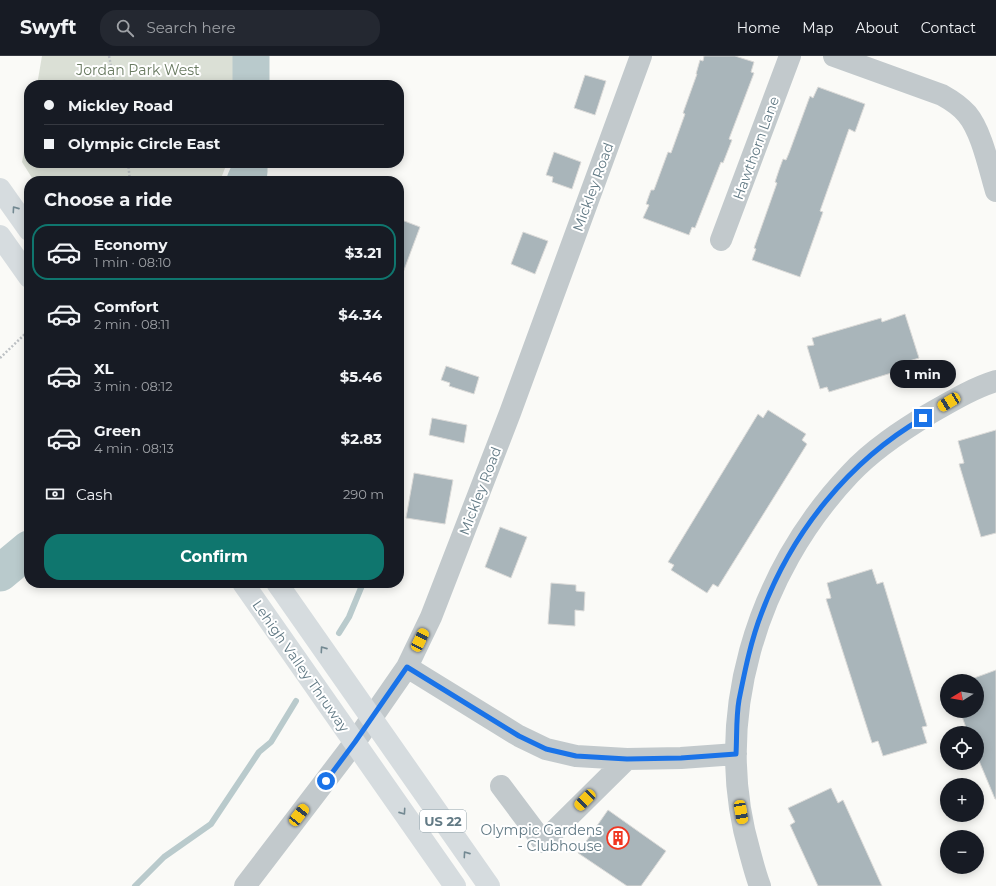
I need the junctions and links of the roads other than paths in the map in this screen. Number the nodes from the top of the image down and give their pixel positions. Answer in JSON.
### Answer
{"nodes":[{"id":1,"x":641,"y":56,"type":"edge"},
{"id":2,"x":790,"y":56,"type":"edge"},
{"id":3,"x":834,"y":56,"type":"edge"},
{"id":4,"x":0,"y":188,"type":"edge"},
{"id":5,"x":996,"y":191,"type":"edge"},
{"id":6,"x":24,"y":223,"type":"edge"},
{"id":7,"x":0,"y":236,"type":"edge"},
{"id":8,"x":721,"y":240,"type":"dead end"},
{"id":9,"x":24,"y":271,"type":"edge"},
{"id":10,"x":996,"y":381,"type":"edge"},
{"id":11,"x":247,"y":588,"type":"edge"},
{"id":12,"x":280,"y":588,"type":"edge"},
{"id":13,"x":407,"y":667,"type":"junction"},
{"id":14,"x":736,"y":754,"type":"junction"},
{"id":15,"x":627,"y":759,"type":"junction"},
{"id":16,"x":501,"y":786,"type":"dead end"},
{"id":17,"x":245,"y":886,"type":"edge"},
{"id":18,"x":455,"y":886,"type":"edge"},
{"id":19,"x":489,"y":886,"type":"edge"},
{"id":20,"x":760,"y":886,"type":"edge"}],
"edges":[{"from":1,"to":13,"type":"street","name":"Mickley Road"},
{"from":2,"to":8,"type":"street","name":"Hawthorn Lane"},
{"from":3,"to":5,"type":"street"},
{"from":6,"to":4,"type":"highway","one_way":true},
{"from":7,"to":9,"type":"highway"},
{"from":10,"to":14,"type":"street"},
{"from":11,"to":18,"type":"highway","name":"Lehigh Valley Thruway","number":"US 22","one_way":true},
{"from":19,"to":12,"type":"highway","name":"Lehigh Valley Thruway","number":"US 22","one_way":true},
{"from":13,"to":15,"type":"street"},
{"from":13,"to":17,"type":"street","name":"Mickley Road"},
{"from":14,"to":15,"type":"street"},
{"from":14,"to":20,"type":"street"},
{"from":15,"to":16,"type":"street"}]}
